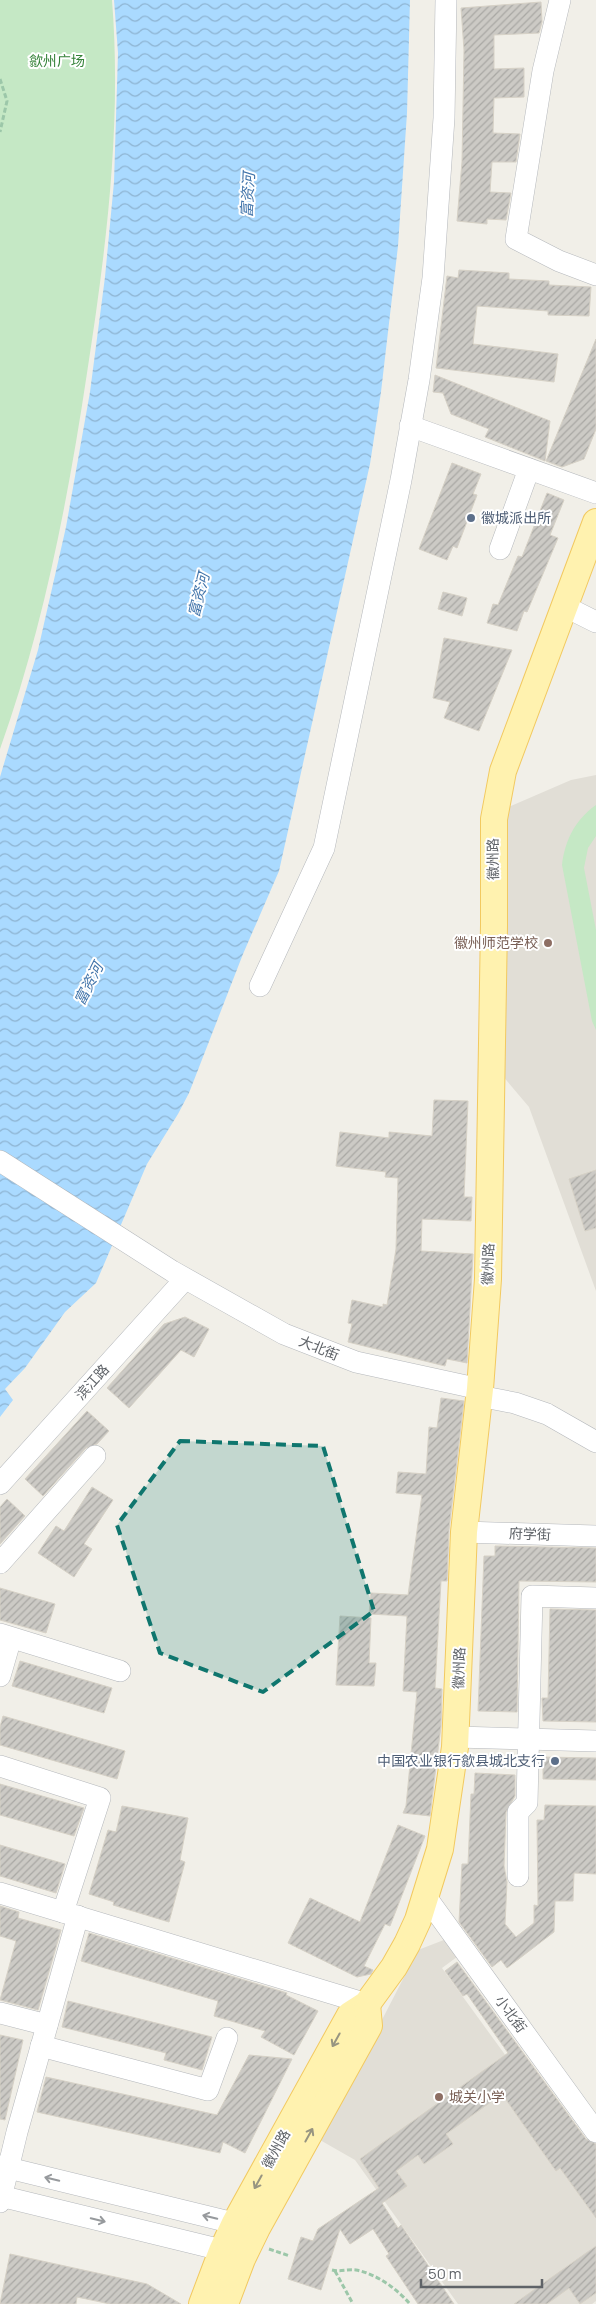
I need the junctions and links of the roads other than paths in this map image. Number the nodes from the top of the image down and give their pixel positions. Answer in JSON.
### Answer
{"nodes":[{"id":1,"x":446,"y":0,"type":"edge"},
{"id":2,"x":560,"y":0,"type":"edge"},
{"id":3,"x":596,"y":276,"type":"edge"},
{"id":4,"x":410,"y":426,"type":"junction"},
{"id":5,"x":529,"y":469,"type":"junction"},
{"id":6,"x":596,"y":493,"type":"edge"},
{"id":7,"x":596,"y":522,"type":"edge"},
{"id":8,"x":500,"y":549,"type":"dead end"},
{"id":9,"x":564,"y":606,"type":"junction"},
{"id":10,"x":596,"y":622,"type":"edge"},
{"id":11,"x":260,"y":986,"type":"dead end"},
{"id":12,"x":0,"y":1161,"type":"edge"},
{"id":13,"x":178,"y":1275,"type":"junction"},
{"id":14,"x":479,"y":1393,"type":"junction"},
{"id":15,"x":596,"y":1442,"type":"edge"},
{"id":16,"x":96,"y":1456,"type":"dead end"},
{"id":17,"x":0,"y":1484,"type":"edge"},
{"id":18,"x":464,"y":1532,"type":"junction"},
{"id":19,"x":596,"y":1536,"type":"edge"},
{"id":20,"x":0,"y":1563,"type":"edge"},
{"id":21,"x":596,"y":1598,"type":"edge"},
{"id":22,"x":6,"y":1636,"type":"edge"},
{"id":23,"x":120,"y":1672,"type":"dead end"},
{"id":24,"x":0,"y":1676,"type":"edge"},
{"id":25,"x":456,"y":1737,"type":"junction"},
{"id":26,"x":528,"y":1739,"type":"junction"},
{"id":27,"x":596,"y":1741,"type":"edge"},
{"id":28,"x":0,"y":1766,"type":"edge"},
{"id":29,"x":518,"y":1876,"type":"dead end"},
{"id":30,"x":0,"y":1893,"type":"edge"},
{"id":31,"x":426,"y":1897,"type":"junction"},
{"id":32,"x":70,"y":1914,"type":"junction"},
{"id":33,"x":367,"y":2004,"type":"junction"},
{"id":34,"x":0,"y":2013,"type":"edge"},
{"id":35,"x":47,"y":2025,"type":"junction"},
{"id":36,"x":227,"y":2038,"type":"dead end"},
{"id":37,"x":41,"y":2046,"type":"junction"},
{"id":38,"x":596,"y":2132,"type":"edge"},
{"id":39,"x":4,"y":2167,"type":"edge"},
{"id":40,"x":0,"y":2198,"type":"edge"},
{"id":41,"x":246,"y":2226,"type":"junction"},
{"id":42,"x":233,"y":2253,"type":"junction"},
{"id":43,"x":202,"y":2304,"type":"edge"},
{"id":44,"x":225,"y":2304,"type":"edge"}],
"edges":[{"from":1,"to":4,"type":"street"},
{"from":2,"to":3,"type":"street"},
{"from":4,"to":5,"type":"street"},
{"from":4,"to":11,"type":"street"},
{"from":5,"to":6,"type":"street"},
{"from":5,"to":8,"type":"street"},
{"from":7,"to":9,"type":"main road","name":"徽州路"},
{"from":9,"to":10,"type":"street"},
{"from":9,"to":14,"type":"main road","name":"徽州路"},
{"from":12,"to":13,"type":"street","name":"大北街"},
{"from":13,"to":14,"type":"street","name":"大北街"},
{"from":13,"to":17,"type":"street","name":"滨江路"},
{"from":14,"to":15,"type":"street","name":"大北街"},
{"from":14,"to":18,"type":"main road","name":"徽州路"},
{"from":16,"to":20,"type":"street"},
{"from":18,"to":19,"type":"street","name":"府学街"},
{"from":18,"to":25,"type":"main road","name":"徽州路"},
{"from":21,"to":26,"type":"street"},
{"from":22,"to":23,"type":"street"},
{"from":22,"to":24,"type":"street"},
{"from":25,"to":26,"type":"street"},
{"from":25,"to":31,"type":"main road","name":"徽州路"},
{"from":26,"to":27,"type":"street"},
{"from":26,"to":29,"type":"street"},
{"from":28,"to":32,"type":"street"},
{"from":30,"to":32,"type":"street"},
{"from":31,"to":33,"type":"main road","name":"徽州路"},
{"from":31,"to":38,"type":"street","name":"小北街"},
{"from":32,"to":33,"type":"street"},
{"from":32,"to":35,"type":"street"},
{"from":33,"to":41,"type":"main road","name":"徽州路"},
{"from":34,"to":35,"type":"street"},
{"from":35,"to":37,"type":"street"},
{"from":36,"to":37,"type":"street"},
{"from":37,"to":39,"type":"street"},
{"from":39,"to":40,"type":"street"},
{"from":41,"to":39,"type":"street","one_way":true},
{"from":40,"to":42,"type":"street","one_way":true},
{"from":41,"to":42,"type":"main road","name":"徽州路"},
{"from":42,"to":43,"type":"main road","name":"徽州路"},
{"from":42,"to":44,"type":"main road","name":"徽州路"}]}
